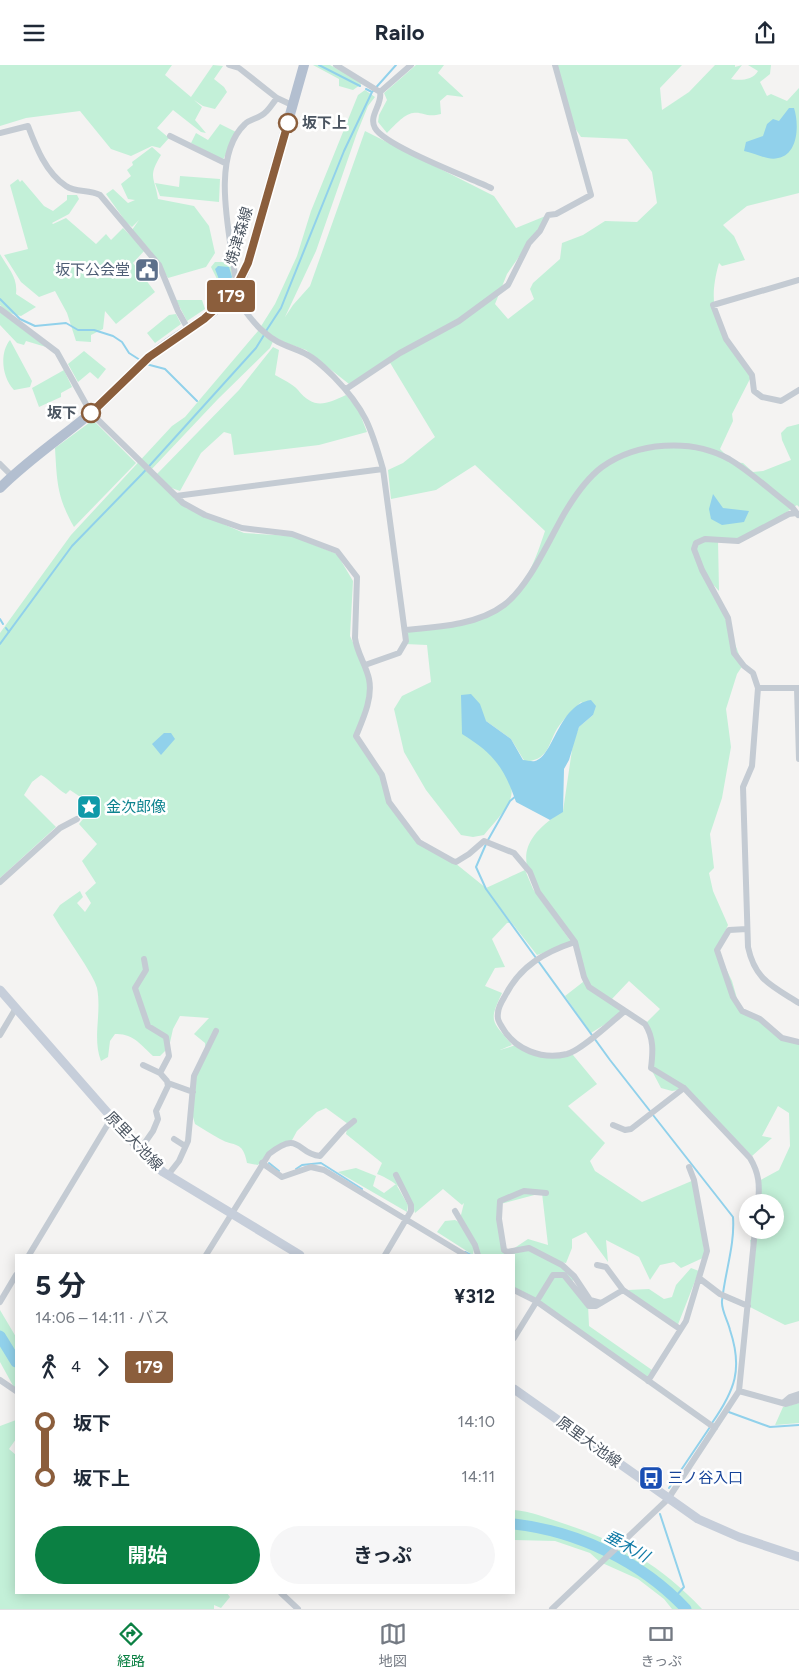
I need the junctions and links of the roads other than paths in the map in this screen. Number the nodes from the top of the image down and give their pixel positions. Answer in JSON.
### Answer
{"nodes":[{"id":1,"x":229,"y":65,"type":"edge"},
{"id":2,"x":304,"y":65,"type":"edge"},
{"id":3,"x":336,"y":65,"type":"edge"},
{"id":4,"x":411,"y":65,"type":"edge"},
{"id":5,"x":555,"y":65,"type":"edge"},
{"id":6,"x":379,"y":91,"type":"junction"},
{"id":7,"x":277,"y":98,"type":"junction"},
{"id":8,"x":292,"y":105,"type":"junction"},
{"id":9,"x":0,"y":133,"type":"edge"},
{"id":10,"x":170,"y":136,"type":"dead end"},
{"id":11,"x":225,"y":163,"type":"junction"},
{"id":12,"x":491,"y":188,"type":"dead end"},
{"id":13,"x":799,"y":280,"type":"edge"},
{"id":14,"x":239,"y":283,"type":"junction"},
{"id":15,"x":233,"y":293,"type":"junction"},
{"id":16,"x":0,"y":309,"type":"edge"},
{"id":17,"x":188,"y":329,"type":"junction"},
{"id":18,"x":346,"y":389,"type":"junction"},
{"id":19,"x":799,"y":390,"type":"edge"},
{"id":20,"x":91,"y":413,"type":"junction"},
{"id":21,"x":0,"y":464,"type":"edge"},
{"id":22,"x":383,"y":469,"type":"junction"},
{"id":23,"x":12,"y":476,"type":"junction"},
{"id":24,"x":0,"y":488,"type":"edge"},
{"id":25,"x":176,"y":496,"type":"junction"},
{"id":26,"x":798,"y":514,"type":"edge"},
{"id":27,"x":405,"y":630,"type":"junction"},
{"id":28,"x":365,"y":665,"type":"junction"},
{"id":29,"x":758,"y":688,"type":"junction"},
{"id":30,"x":798,"y":688,"type":"edge"},
{"id":31,"x":799,"y":759,"type":"edge"},
{"id":32,"x":77,"y":819,"type":"dead end"},
{"id":33,"x":0,"y":882,"type":"edge"},
{"id":34,"x":747,"y":929,"type":"junction"},
{"id":35,"x":575,"y":942,"type":"junction"},
{"id":36,"x":144,"y":959,"type":"dead end"},
{"id":37,"x":0,"y":990,"type":"edge"},
{"id":38,"x":799,"y":1003,"type":"edge"},
{"id":39,"x":16,"y":1008,"type":"junction"},
{"id":40,"x":625,"y":1011,"type":"junction"},
{"id":41,"x":216,"y":1031,"type":"dead end"},
{"id":42,"x":0,"y":1035,"type":"edge"},
{"id":43,"x":799,"y":1041,"type":"edge"},
{"id":44,"x":143,"y":1065,"type":"dead end"},
{"id":45,"x":160,"y":1073,"type":"junction"},
{"id":46,"x":168,"y":1083,"type":"junction"},
{"id":47,"x":684,"y":1088,"type":"junction"},
{"id":48,"x":193,"y":1092,"type":"junction"},
{"id":49,"x":111,"y":1119,"type":"junction"},
{"id":50,"x":354,"y":1121,"type":"dead end"},
{"id":51,"x":613,"y":1125,"type":"dead end"},
{"id":52,"x":174,"y":1139,"type":"dead end"},
{"id":53,"x":185,"y":1146,"type":"junction"},
{"id":54,"x":139,"y":1151,"type":"junction"},
{"id":55,"x":262,"y":1163,"type":"junction"},
{"id":56,"x":689,"y":1167,"type":"dead end"},
{"id":57,"x":168,"y":1175,"type":"junction"},
{"id":58,"x":396,"y":1175,"type":"dead end"},
{"id":59,"x":546,"y":1193,"type":"dead end"},
{"id":60,"x":759,"y":1194,"type":"edge"},
{"id":61,"x":455,"y":1211,"type":"dead end"},
{"id":62,"x":231,"y":1213,"type":"junction"},
{"id":63,"x":406,"y":1219,"type":"junction"},
{"id":64,"x":754,"y":1239,"type":"edge"},
{"id":65,"x":30,"y":1254,"type":"edge"},
{"id":66,"x":207,"y":1254,"type":"edge"},
{"id":67,"x":298,"y":1254,"type":"edge"},
{"id":68,"x":386,"y":1254,"type":"edge"},
{"id":69,"x":463,"y":1254,"type":"edge"},
{"id":70,"x":478,"y":1254,"type":"edge"},
{"id":71,"x":597,"y":1265,"type":"dead end"},
{"id":72,"x":15,"y":1277,"type":"edge"},
{"id":73,"x":700,"y":1278,"type":"junction"},
{"id":74,"x":515,"y":1290,"type":"edge"},
{"id":75,"x":623,"y":1290,"type":"junction"},
{"id":76,"x":536,"y":1301,"type":"junction"},
{"id":77,"x":0,"y":1302,"type":"edge"},
{"id":78,"x":602,"y":1303,"type":"junction"},
{"id":79,"x":748,"y":1306,"type":"junction"},
{"id":80,"x":680,"y":1329,"type":"junction"},
{"id":81,"x":515,"y":1336,"type":"edge"},
{"id":82,"x":648,"y":1381,"type":"junction"},
{"id":83,"x":1,"y":1382,"type":"edge"},
{"id":84,"x":15,"y":1390,"type":"edge"},
{"id":85,"x":515,"y":1390,"type":"edge"},
{"id":86,"x":739,"y":1391,"type":"junction"},
{"id":87,"x":799,"y":1394,"type":"edge"},
{"id":88,"x":799,"y":1400,"type":"edge"},
{"id":89,"x":783,"y":1403,"type":"junction"},
{"id":90,"x":714,"y":1428,"type":"junction"},
{"id":91,"x":668,"y":1499,"type":"junction"},
{"id":92,"x":799,"y":1557,"type":"edge"},
{"id":93,"x":282,"y":1594,"type":"edge"},
{"id":94,"x":298,"y":1609,"type":"edge"},
{"id":95,"x":552,"y":1609,"type":"edge"}],
"edges":[{"from":1,"to":7,"type":"street"},
{"from":2,"to":8,"type":"main road","name":"焼津森線"},
{"from":3,"to":6,"type":"street"},
{"from":4,"to":6,"type":"street"},
{"from":5,"to":18,"type":"street"},
{"from":6,"to":12,"type":"street"},
{"from":7,"to":8,"type":"street"},
{"from":7,"to":11,"type":"street"},
{"from":8,"to":14,"type":"main road","name":"焼津森線"},
{"from":9,"to":17,"type":"street"},
{"from":10,"to":11,"type":"street"},
{"from":11,"to":14,"type":"street"},
{"from":13,"to":19,"type":"street"},
{"from":14,"to":15,"type":"main road","name":"焼津森線"},
{"from":15,"to":17,"type":"main road","name":"焼津森線"},
{"from":15,"to":18,"type":"street"},
{"from":16,"to":20,"type":"street"},
{"from":17,"to":20,"type":"main road","name":"焼津森線"},
{"from":18,"to":22,"type":"street"},
{"from":20,"to":23,"type":"main road","name":"焼津森線"},
{"from":20,"to":25,"type":"street"},
{"from":21,"to":23,"type":"street"},
{"from":22,"to":25,"type":"street"},
{"from":22,"to":27,"type":"street"},
{"from":23,"to":24,"type":"main road","name":"焼津森線"},
{"from":25,"to":28,"type":"street"},
{"from":26,"to":27,"type":"street"},
{"from":26,"to":29,"type":"street"},
{"from":27,"to":28,"type":"street"},
{"from":28,"to":35,"type":"street"},
{"from":29,"to":30,"type":"street"},
{"from":29,"to":34,"type":"street"},
{"from":30,"to":31,"type":"street"},
{"from":32,"to":33,"type":"street"},
{"from":34,"to":38,"type":"street"},
{"from":34,"to":43,"type":"street"},
{"from":35,"to":40,"type":"street"},
{"from":35,"to":40,"type":"street"},
{"from":36,"to":45,"type":"street"},
{"from":37,"to":39,"type":"main road","name":"原里大池線"},
{"from":39,"to":42,"type":"street"},
{"from":39,"to":49,"type":"main road","name":"原里大池線"},
{"from":40,"to":47,"type":"street"},
{"from":41,"to":48,"type":"street"},
{"from":44,"to":45,"type":"street"},
{"from":45,"to":46,"type":"street"},
{"from":46,"to":48,"type":"street"},
{"from":46,"to":54,"type":"street"},
{"from":47,"to":51,"type":"street"},
{"from":47,"to":60,"type":"street"},
{"from":48,"to":53,"type":"street"},
{"from":49,"to":54,"type":"main road","name":"原里大池線"},
{"from":49,"to":65,"type":"street"},
{"from":50,"to":55,"type":"street"},
{"from":52,"to":53,"type":"street"},
{"from":53,"to":57,"type":"street"},
{"from":54,"to":57,"type":"main road","name":"原里大池線"},
{"from":55,"to":62,"type":"street"},
{"from":55,"to":63,"type":"street"},
{"from":56,"to":73,"type":"street"},
{"from":57,"to":62,"type":"main road","name":"原里大池線"},
{"from":58,"to":63,"type":"street"},
{"from":59,"to":78,"type":"street"},
{"from":61,"to":70,"type":"street"},
{"from":62,"to":66,"type":"street"},
{"from":62,"to":67,"type":"main road","name":"原里大池線"},
{"from":63,"to":68,"type":"street"},
{"from":63,"to":69,"type":"street"},
{"from":64,"to":79,"type":"street"},
{"from":71,"to":75,"type":"street"},
{"from":72,"to":77,"type":"street"},
{"from":73,"to":79,"type":"street"},
{"from":73,"to":80,"type":"street"},
{"from":74,"to":76,"type":"street"},
{"from":75,"to":78,"type":"street"},
{"from":75,"to":80,"type":"street"},
{"from":76,"to":78,"type":"street"},
{"from":76,"to":81,"type":"street"},
{"from":76,"to":82,"type":"street"},
{"from":79,"to":86,"type":"street"},
{"from":80,"to":82,"type":"street"},
{"from":82,"to":90,"type":"street"},
{"from":83,"to":84,"type":"street"},
{"from":85,"to":91,"type":"main road","name":"原里大池線"},
{"from":86,"to":89,"type":"street"},
{"from":86,"to":90,"type":"street"},
{"from":87,"to":89,"type":"street"},
{"from":88,"to":89,"type":"street"},
{"from":90,"to":91,"type":"street"},
{"from":91,"to":92,"type":"main road","name":"原里大池線"},
{"from":91,"to":95,"type":"street"},
{"from":93,"to":94,"type":"street"}]}
